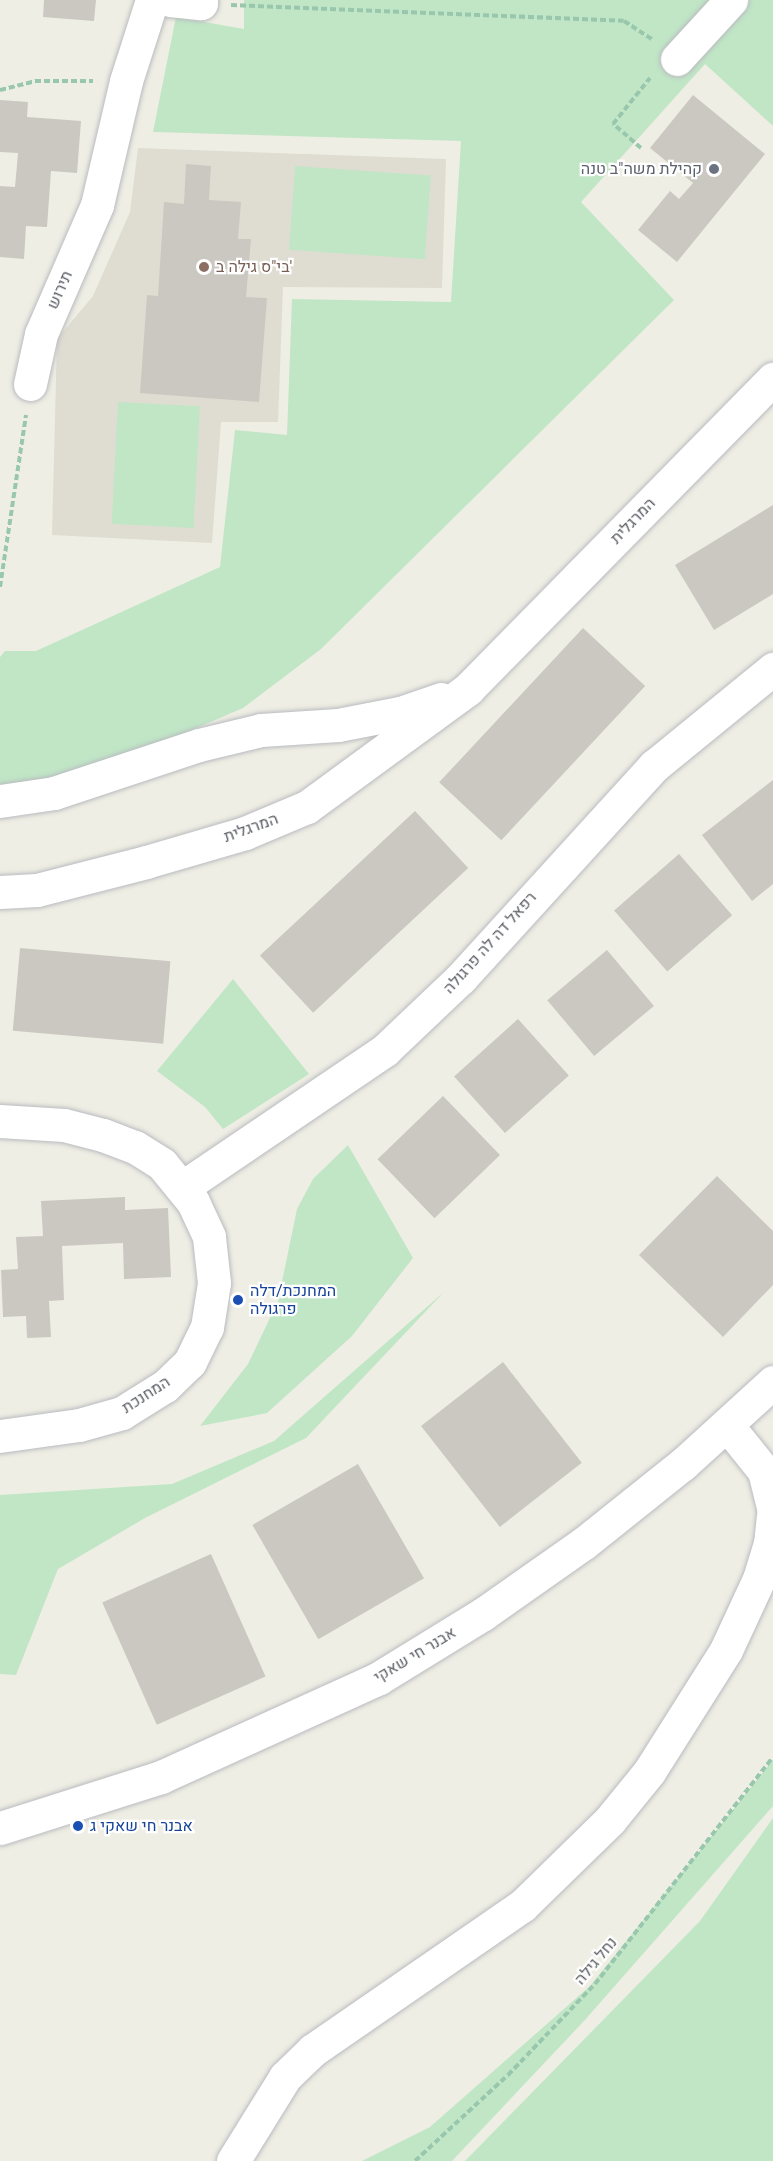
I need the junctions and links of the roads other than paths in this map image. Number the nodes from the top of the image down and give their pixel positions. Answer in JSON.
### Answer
{"nodes":[{"id":1,"x":152,"y":0,"type":"edge"},
{"id":2,"x":731,"y":0,"type":"edge"},
{"id":3,"x":673,"y":57,"type":"road end"},
{"id":4,"x":773,"y":379,"type":"edge"},
{"id":5,"x":30,"y":384,"type":"road end"},
{"id":6,"x":773,"y":669,"type":"edge"},
{"id":7,"x":468,"y":689,"type":"junction"},
{"id":8,"x":0,"y":801,"type":"edge"},
{"id":9,"x":0,"y":892,"type":"edge"},
{"id":10,"x":0,"y":1121,"type":"edge"},
{"id":11,"x":183,"y":1187,"type":"junction"},
{"id":12,"x":773,"y":1382,"type":"edge"},
{"id":13,"x":727,"y":1425,"type":"junction"},
{"id":14,"x":0,"y":1436,"type":"edge"},
{"id":15,"x":773,"y":1508,"type":"edge"},
{"id":16,"x":773,"y":1513,"type":"edge"},
{"id":17,"x":0,"y":1828,"type":"edge"},
{"id":18,"x":233,"y":2161,"type":"edge"}],
"edges":[{"from":1,"to":5,"type":"street","name":"תירוש"},
{"from":2,"to":3,"type":"street"},
{"from":4,"to":7,"type":"street","name":"המרגלית"},
{"from":6,"to":11,"type":"street","name":"רפאל דה לה פרגולה"},
{"from":7,"to":8,"type":"street","name":"המרגלית"},
{"from":7,"to":9,"type":"street","name":"המרגלית"},
{"from":10,"to":11,"type":"street","name":"המחנכת"},
{"from":11,"to":14,"type":"street","name":"המחנכת"},
{"from":12,"to":13,"type":"street","name":"אבנר חי שאקי"},
{"from":13,"to":15,"type":"street"},
{"from":13,"to":17,"type":"street","name":"אבנר חי שאקי"},
{"from":16,"to":18,"type":"street"}]}
